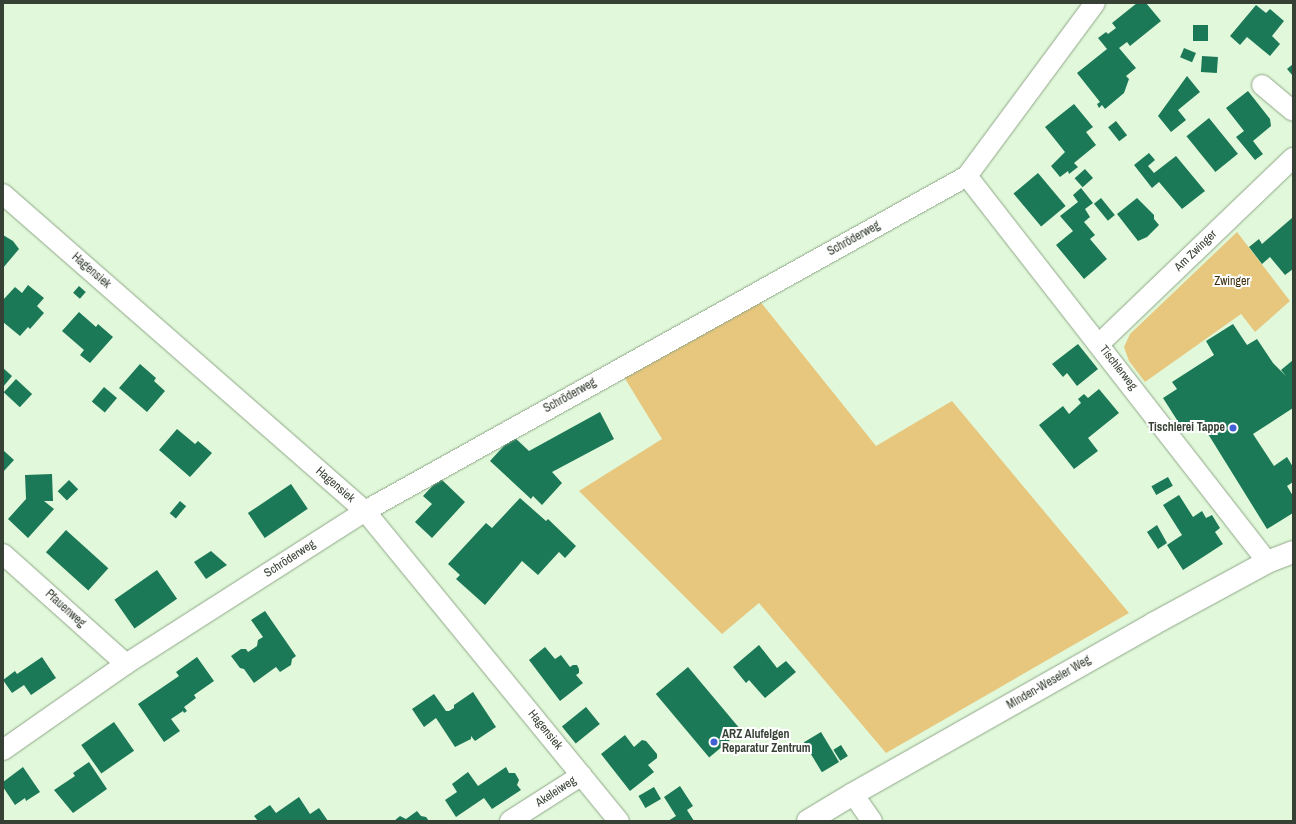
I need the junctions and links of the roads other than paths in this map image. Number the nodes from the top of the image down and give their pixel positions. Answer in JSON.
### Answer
{"nodes":[{"id":1,"x":1096,"y":3,"type":"edge"},
{"id":2,"x":1262,"y":85,"type":"dead end"},
{"id":3,"x":1293,"y":111,"type":"edge"},
{"id":4,"x":1293,"y":158,"type":"edge"},
{"id":5,"x":967,"y":176,"type":"junction"},
{"id":6,"x":3,"y":194,"type":"edge"},
{"id":7,"x":1099,"y":344,"type":"junction"},
{"id":8,"x":365,"y":511,"type":"junction"},
{"id":9,"x":1293,"y":552,"type":"edge"},
{"id":10,"x":3,"y":554,"type":"edge"},
{"id":11,"x":1267,"y":562,"type":"junction"},
{"id":12,"x":126,"y":664,"type":"junction"},
{"id":13,"x":3,"y":750,"type":"edge"},
{"id":14,"x":582,"y":775,"type":"junction"},
{"id":15,"x":853,"y":794,"type":"junction"},
{"id":16,"x":510,"y":821,"type":"edge"},
{"id":17,"x":619,"y":821,"type":"edge"},
{"id":18,"x":808,"y":821,"type":"edge"},
{"id":19,"x":872,"y":821,"type":"edge"}],
"edges":[{"from":1,"to":5,"type":"street","name":"Schröderweg"},
{"from":2,"to":3,"type":"street"},
{"from":4,"to":7,"type":"street","name":"Am Zwinger"},
{"from":5,"to":7,"type":"street","name":"Tischlerweg"},
{"from":5,"to":8,"type":"street","name":"Schröderweg"},
{"from":6,"to":8,"type":"street","name":"Hagensiek"},
{"from":7,"to":11,"type":"street","name":"Tischlerweg"},
{"from":8,"to":12,"type":"street","name":"Schröderweg"},
{"from":8,"to":14,"type":"street","name":"Hagensiek"},
{"from":9,"to":11,"type":"street","name":"Minden-Weseler Weg"},
{"from":10,"to":12,"type":"street","name":"Pfauenweg"},
{"from":11,"to":15,"type":"street","name":"Minden-Weseler Weg"},
{"from":12,"to":13,"type":"street","name":"Schröderweg"},
{"from":14,"to":16,"type":"street","name":"Akeleiweg"},
{"from":14,"to":17,"type":"street","name":"Hagensiek"},
{"from":15,"to":18,"type":"street","name":"Minden-Weseler Weg"},
{"from":15,"to":19,"type":"street"}]}
